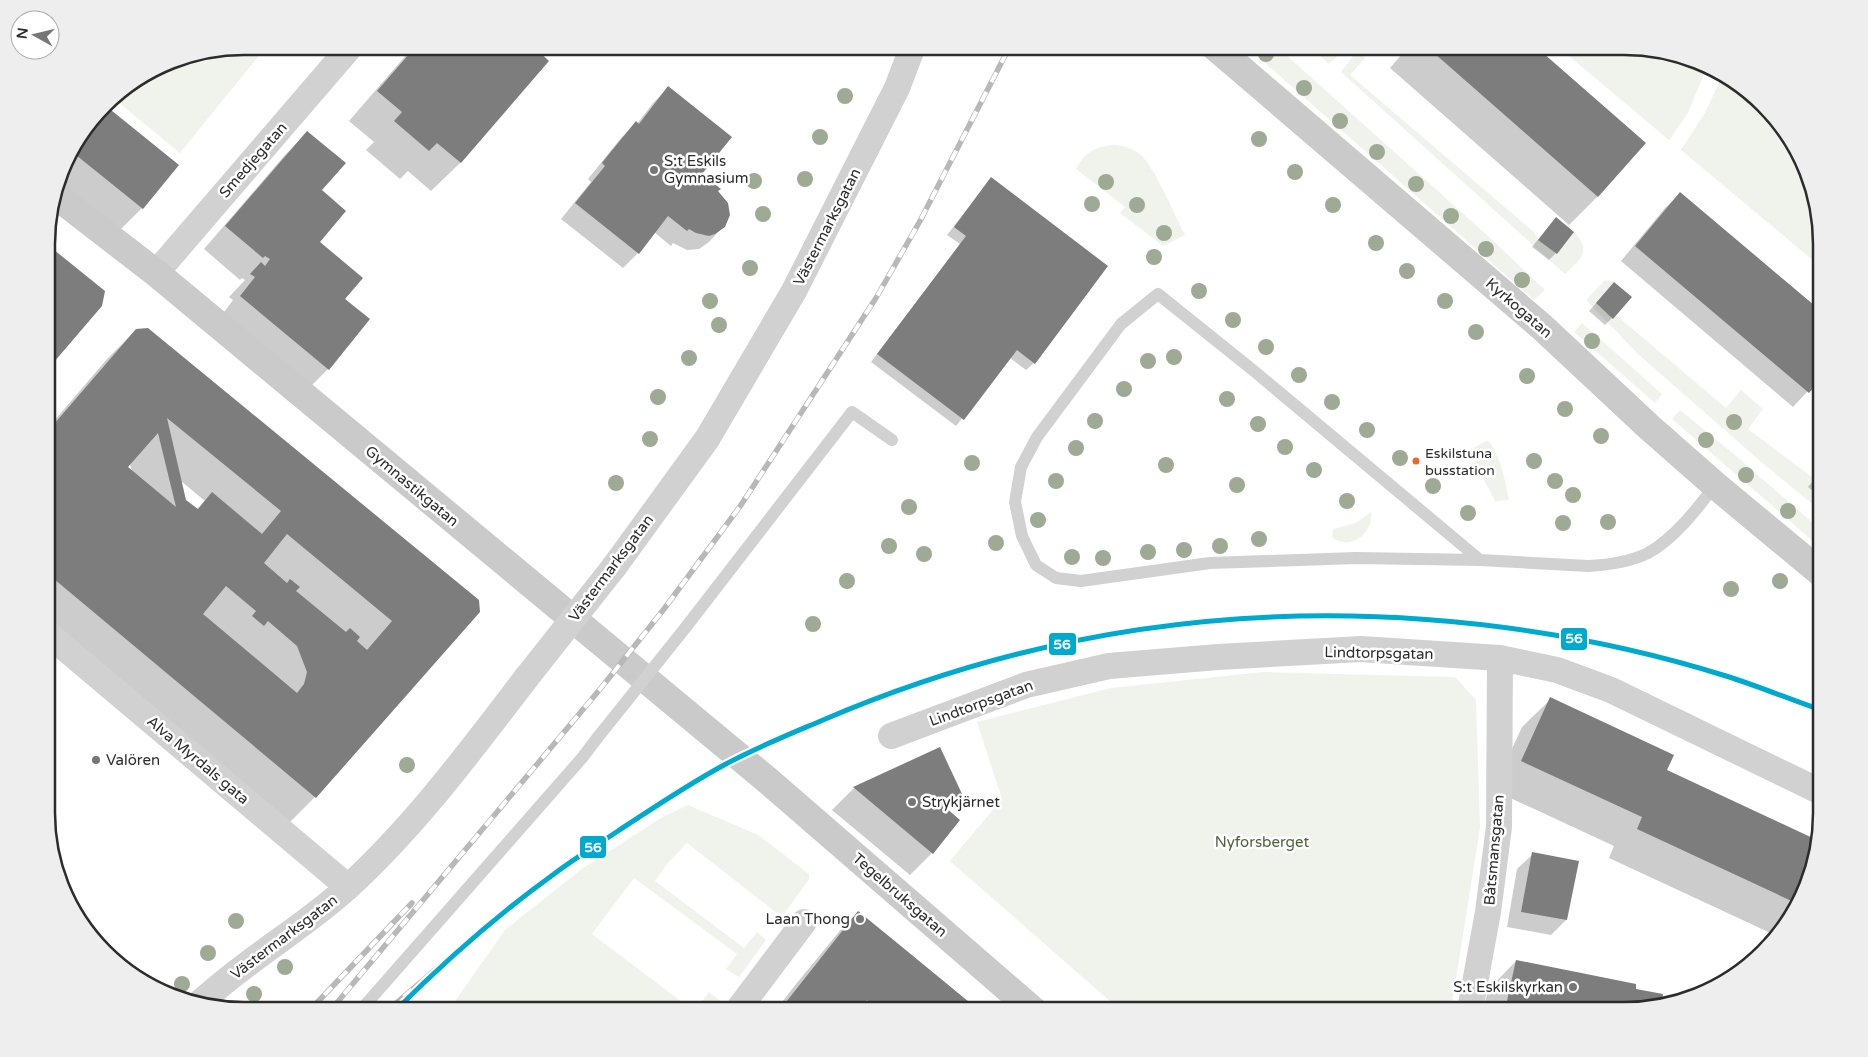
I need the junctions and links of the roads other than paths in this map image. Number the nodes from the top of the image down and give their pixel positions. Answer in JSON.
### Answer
{"nodes":[{"id":1,"x":343,"y":55,"type":"edge"},
{"id":2,"x":910,"y":55,"type":"edge"},
{"id":3,"x":1225,"y":55,"type":"edge"},
{"id":4,"x":60,"y":199,"type":"edge"},
{"id":5,"x":156,"y":273,"type":"junction"},
{"id":6,"x":892,"y":440,"type":"dead end"},
{"id":7,"x":1715,"y":485,"type":"junction"},
{"id":8,"x":1480,"y":560,"type":"junction"},
{"id":9,"x":1813,"y":566,"type":"edge"},
{"id":10,"x":55,"y":640,"type":"edge"},
{"id":11,"x":1500,"y":658,"type":"junction"},
{"id":12,"x":891,"y":736,"type":"dead end"},
{"id":13,"x":766,"y":780,"type":"joint"},
{"id":14,"x":1813,"y":788,"type":"edge"},
{"id":15,"x":348,"y":888,"type":"junction"},
{"id":16,"x":804,"y":922,"type":"dead end"},
{"id":17,"x":205,"y":998,"type":"edge"},
{"id":18,"x":368,"y":1002,"type":"edge"},
{"id":19,"x":744,"y":1002,"type":"edge"},
{"id":20,"x":1025,"y":1002,"type":"edge"},
{"id":21,"x":1471,"y":1002,"type":"edge"}],
"edges":[{"from":1,"to":5,"type":"street","name":"Smedjegatan"},
{"from":2,"to":15,"type":"street","name":"Västermarksgatan","bridge":true},
{"from":3,"to":7,"type":"street","name":"Kyrkogatan"},
{"from":4,"to":5,"type":"street","name":"Gymnastikgatan"},
{"from":5,"to":13,"type":"street","name":"Gymnastikgatan"},
{"from":6,"to":18,"type":"lane","bridge":true},
{"from":7,"to":8,"type":"lane"},
{"from":7,"to":9,"type":"street","name":"Kyrkogatan"},
{"from":8,"to":8,"type":"lane"},
{"from":10,"to":15,"type":"street","name":"Alva Myrdals gata"},
{"from":11,"to":12,"type":"street","name":"Lindtorpsgatan"},
{"from":11,"to":14,"type":"street","name":"Lindtorpsgatan"},
{"from":11,"to":21,"type":"street","name":"Båtsmansgatan"},
{"from":13,"to":20,"type":"street","name":"Tegelbruksgatan"},
{"from":15,"to":17,"type":"street","name":"Västermarksgatan"},
{"from":16,"to":19,"type":"street"}]}
